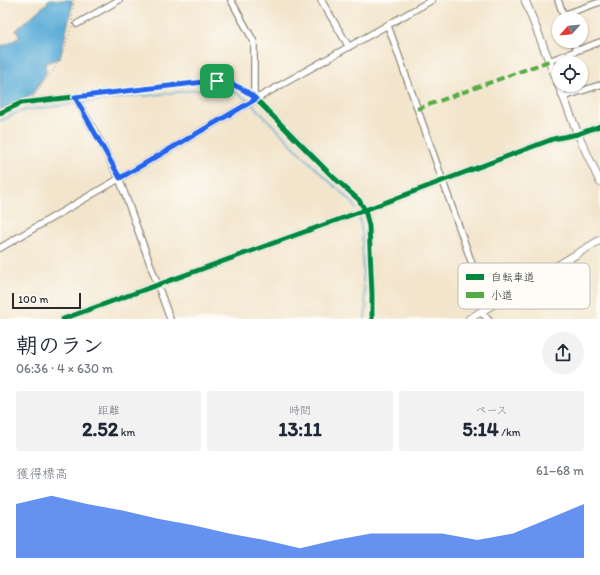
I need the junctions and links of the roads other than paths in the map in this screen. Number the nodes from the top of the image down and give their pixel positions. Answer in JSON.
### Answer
{"nodes":[{"id":1,"x":119,"y":0,"type":"edge"},
{"id":2,"x":231,"y":0,"type":"edge"},
{"id":3,"x":322,"y":0,"type":"edge"},
{"id":4,"x":432,"y":0,"type":"edge"},
{"id":5,"x":525,"y":0,"type":"edge"},
{"id":6,"x":558,"y":0,"type":"edge"},
{"id":7,"x":600,"y":2,"type":"edge"},
{"id":8,"x":562,"y":12,"type":"edge"},
{"id":9,"x":576,"y":12,"type":"edge"},
{"id":10,"x":77,"y":24,"type":"dead end"},
{"id":11,"x":388,"y":26,"type":"junction"},
{"id":12,"x":600,"y":42,"type":"edge"},
{"id":13,"x":349,"y":47,"type":"junction"},
{"id":14,"x":576,"y":50,"type":"joint"},
{"id":15,"x":549,"y":61,"type":"junction"},
{"id":16,"x":600,"y":85,"type":"edge"},
{"id":17,"x":75,"y":97,"type":"junction"},
{"id":18,"x":563,"y":97,"type":"junction"},
{"id":19,"x":256,"y":99,"type":"junction"},
{"id":20,"x":0,"y":113,"type":"edge"},
{"id":21,"x":600,"y":126,"type":"edge"},
{"id":22,"x":578,"y":134,"type":"junction"},
{"id":23,"x":120,"y":178,"type":"junction"},
{"id":24,"x":443,"y":181,"type":"junction"},
{"id":25,"x":600,"y":182,"type":"edge"},
{"id":26,"x":365,"y":210,"type":"junction"},
{"id":27,"x":600,"y":240,"type":"edge"},
{"id":28,"x":0,"y":248,"type":"edge"},
{"id":29,"x":472,"y":263,"type":"edge"},
{"id":30,"x":562,"y":263,"type":"edge"},
{"id":31,"x":157,"y":285,"type":"junction"},
{"id":32,"x":486,"y":309,"type":"edge"},
{"id":33,"x":480,"y":312,"type":"junction"},
{"id":34,"x":63,"y":319,"type":"edge"},
{"id":35,"x":170,"y":319,"type":"edge"},
{"id":36,"x":372,"y":319,"type":"edge"},
{"id":37,"x":469,"y":319,"type":"edge"},
{"id":38,"x":488,"y":319,"type":"edge"}],
"edges":[{"from":1,"to":10,"type":"street"},
{"from":2,"to":19,"type":"street"},
{"from":3,"to":13,"type":"street"},
{"from":4,"to":11,"type":"street"},
{"from":5,"to":15,"type":"street"},
{"from":6,"to":8,"type":"street"},
{"from":7,"to":9,"type":"street"},
{"from":11,"to":13,"type":"street"},
{"from":11,"to":24,"type":"street"},
{"from":12,"to":14,"type":"street"},
{"from":13,"to":19,"type":"street"},
{"from":14,"to":15,"type":"street"},
{"from":15,"to":18,"type":"street"},
{"from":16,"to":18,"type":"street"},
{"from":17,"to":19,"type":"street"},
{"from":17,"to":20,"type":"street"},
{"from":17,"to":23,"type":"street"},
{"from":18,"to":22,"type":"street"},
{"from":19,"to":23,"type":"street"},
{"from":19,"to":26,"type":"street"},
{"from":21,"to":22,"type":"street"},
{"from":22,"to":24,"type":"street"},
{"from":22,"to":25,"type":"street"},
{"from":23,"to":28,"type":"street"},
{"from":23,"to":31,"type":"street"},
{"from":24,"to":26,"type":"street"},
{"from":24,"to":29,"type":"street"},
{"from":26,"to":31,"type":"street"},
{"from":26,"to":36,"type":"street"},
{"from":27,"to":30,"type":"street"},
{"from":31,"to":34,"type":"street"},
{"from":31,"to":35,"type":"street"},
{"from":32,"to":33,"type":"street"},
{"from":33,"to":37,"type":"street"},
{"from":33,"to":38,"type":"street"}]}
